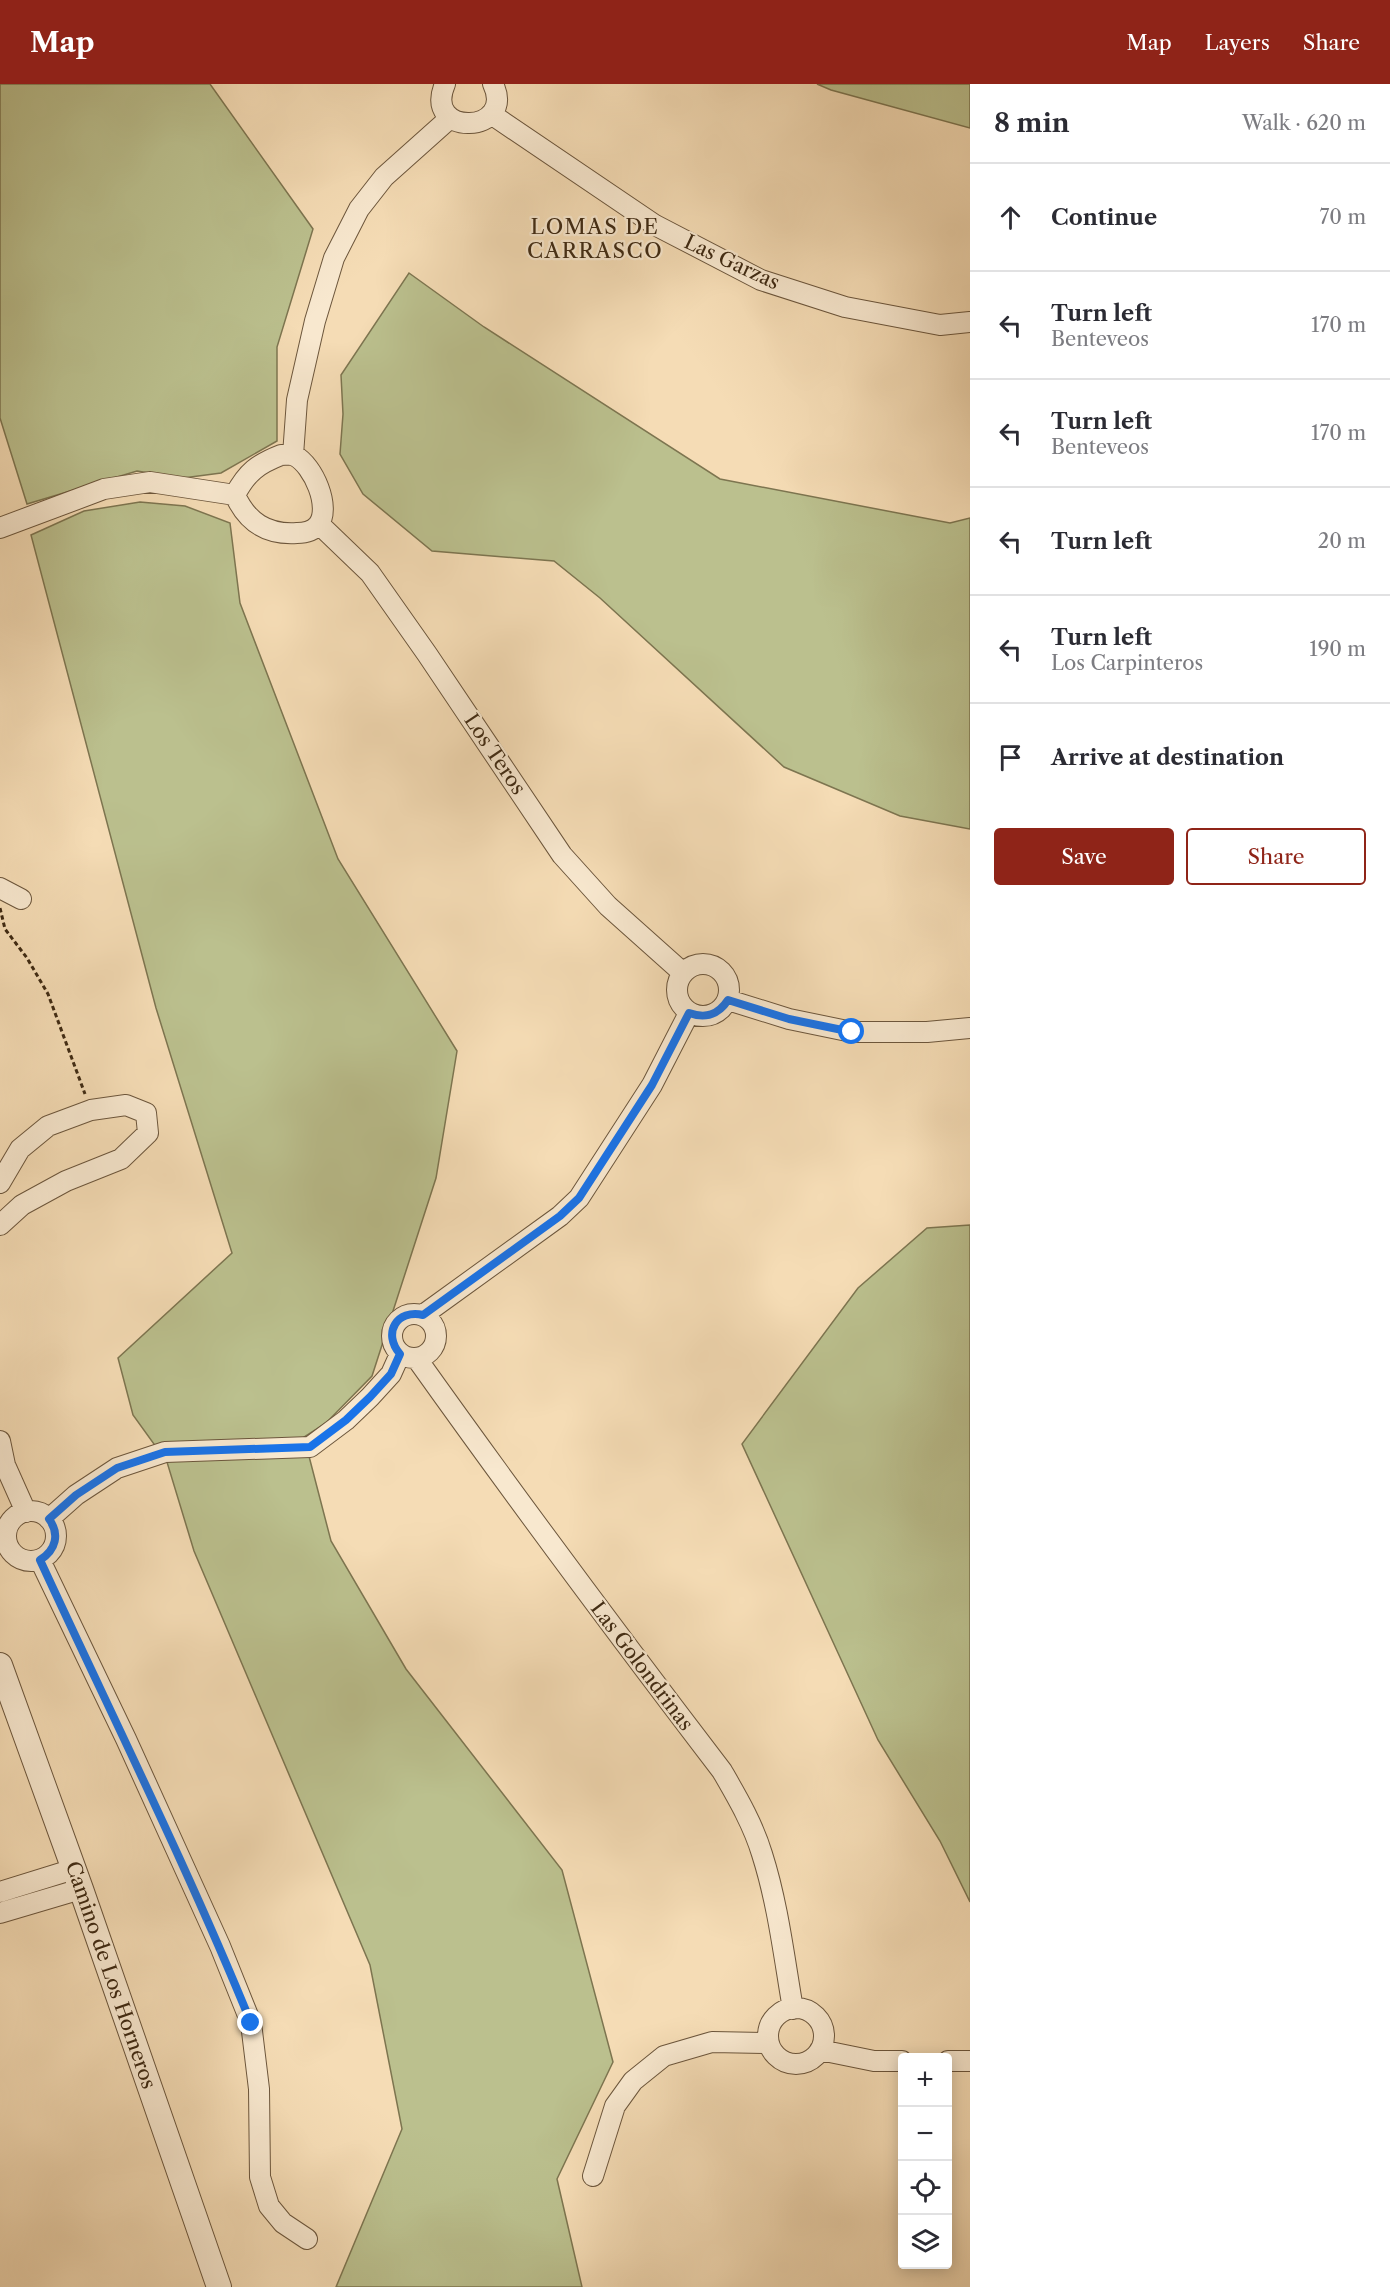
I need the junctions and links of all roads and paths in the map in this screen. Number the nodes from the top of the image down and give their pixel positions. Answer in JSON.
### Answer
{"nodes":[{"id":1,"x":445,"y":84,"type":"edge"},
{"id":2,"x":493,"y":84,"type":"edge"},
{"id":3,"x":491,"y":114,"type":"junction"},
{"id":4,"x":450,"y":118,"type":"junction"},
{"id":5,"x":970,"y":322,"type":"edge"},
{"id":6,"x":294,"y":455,"type":"junction"},
{"id":7,"x":235,"y":495,"type":"junction"},
{"id":8,"x":319,"y":524,"type":"junction"},
{"id":9,"x":0,"y":528,"type":"edge"},
{"id":10,"x":0,"y":888,"type":"edge"},
{"id":11,"x":21,"y":899,"type":"dead end"},
{"id":12,"x":0,"y":907,"type":"edge"},
{"id":13,"x":683,"y":973,"type":"junction"},
{"id":14,"x":728,"y":1000,"type":"junction"},
{"id":15,"x":689,"y":1013,"type":"junction"},
{"id":16,"x":970,"y":1028,"type":"edge"},
{"id":17,"x":91,"y":1110,"type":"junction"},
{"id":18,"x":0,"y":1183,"type":"edge"},
{"id":19,"x":0,"y":1225,"type":"edge"},
{"id":20,"x":423,"y":1315,"type":"junction"},
{"id":21,"x":409,"y":1356,"type":"junction"},
{"id":22,"x":0,"y":1441,"type":"edge"},
{"id":23,"x":26,"y":1512,"type":"junction"},
{"id":24,"x":49,"y":1519,"type":"junction"},
{"id":25,"x":40,"y":1560,"type":"junction"},
{"id":26,"x":0,"y":1665,"type":"edge"},
{"id":27,"x":78,"y":1879,"type":"junction"},
{"id":28,"x":0,"y":1892,"type":"edge"},
{"id":29,"x":0,"y":1914,"type":"edge"},
{"id":30,"x":793,"y":2008,"type":"junction"},
{"id":31,"x":768,"y":2043,"type":"junction"},
{"id":32,"x":820,"y":2050,"type":"junction"},
{"id":33,"x":898,"y":2061,"type":"edge"},
{"id":34,"x":952,"y":2061,"type":"edge"},
{"id":35,"x":970,"y":2061,"type":"edge"},
{"id":36,"x":593,"y":2176,"type":"dead end"},
{"id":37,"x":307,"y":2239,"type":"dead end"},
{"id":38,"x":219,"y":2287,"type":"edge"}],
"edges":[{"from":1,"to":4,"type":"street"},
{"from":2,"to":3,"type":"street"},
{"from":3,"to":4,"type":"street"},
{"from":3,"to":5,"type":"street","name":"Las Garzas"},
{"from":4,"to":6,"type":"street"},
{"from":6,"to":7,"type":"street"},
{"from":6,"to":8,"type":"street"},
{"from":7,"to":8,"type":"street"},
{"from":7,"to":9,"type":"street"},
{"from":8,"to":13,"type":"street","name":"Los Teros"},
{"from":10,"to":11,"type":"street"},
{"from":12,"to":17,"type":"path"},
{"from":13,"to":14,"type":"street"},
{"from":13,"to":15,"type":"street"},
{"from":14,"to":15,"type":"street"},
{"from":14,"to":16,"type":"street"},
{"from":15,"to":20,"type":"street"},
{"from":17,"to":18,"type":"street"},
{"from":17,"to":19,"type":"street"},
{"from":20,"to":21,"type":"street"},
{"from":20,"to":21,"type":"street"},
{"from":21,"to":24,"type":"street"},
{"from":21,"to":30,"type":"street","name":"Las Golondrinas"},
{"from":22,"to":23,"type":"street"},
{"from":23,"to":24,"type":"street"},
{"from":23,"to":25,"type":"street"},
{"from":24,"to":25,"type":"street"},
{"from":25,"to":37,"type":"street"},
{"from":26,"to":27,"type":"street","name":"Camino de Los Horneros"},
{"from":27,"to":28,"type":"street"},
{"from":27,"to":29,"type":"street"},
{"from":27,"to":38,"type":"street","name":"Camino de Los Horneros"},
{"from":30,"to":31,"type":"street"},
{"from":30,"to":32,"type":"street"},
{"from":31,"to":32,"type":"street"},
{"from":31,"to":36,"type":"street"},
{"from":32,"to":33,"type":"street"},
{"from":34,"to":35,"type":"street"}]}
